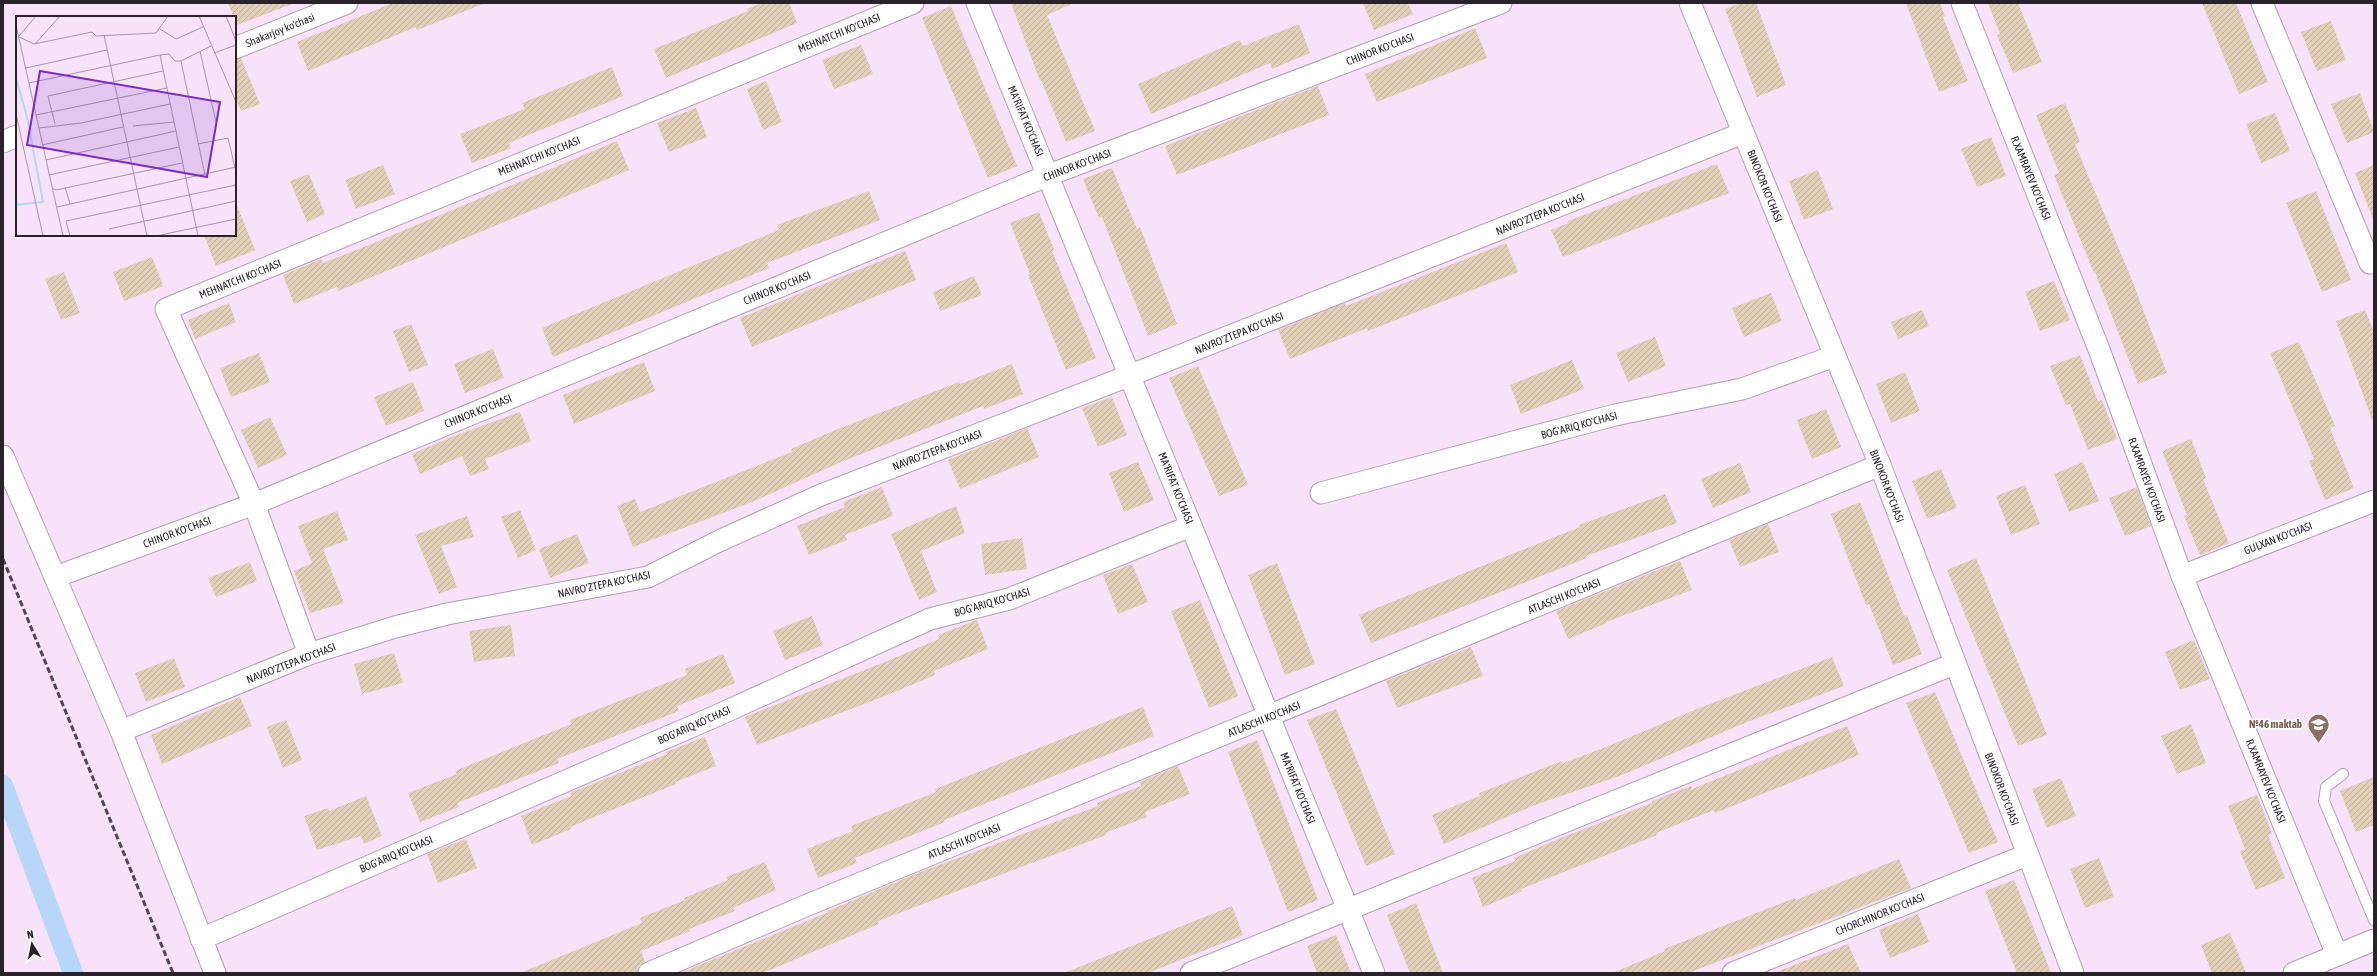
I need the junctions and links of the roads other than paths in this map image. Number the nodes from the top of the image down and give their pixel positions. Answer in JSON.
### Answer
{"nodes":[{"id":1,"x":348,"y":3,"type":"edge"},
{"id":2,"x":913,"y":3,"type":"edge"},
{"id":3,"x":977,"y":3,"type":"edge"},
{"id":4,"x":1501,"y":3,"type":"edge"},
{"id":5,"x":1690,"y":3,"type":"edge"},
{"id":6,"x":1962,"y":3,"type":"edge"},
{"id":7,"x":2262,"y":3,"type":"edge"},
{"id":8,"x":236,"y":48,"type":"edge"},
{"id":9,"x":1743,"y":133,"type":"junction"},
{"id":10,"x":16,"y":136,"type":"edge"},
{"id":11,"x":3,"y":142,"type":"edge"},
{"id":12,"x":1049,"y":175,"type":"junction"},
{"id":13,"x":2370,"y":263,"type":"dead end"},
{"id":14,"x":1835,"y":356,"type":"junction"},
{"id":15,"x":1132,"y":375,"type":"junction"},
{"id":16,"x":3,"y":456,"type":"edge"},
{"id":17,"x":1880,"y":465,"type":"junction"},
{"id":18,"x":1321,"y":493,"type":"dead end"},
{"id":19,"x":2374,"y":501,"type":"edge"},
{"id":20,"x":254,"y":504,"type":"junction"},
{"id":21,"x":1191,"y":526,"type":"junction"},
{"id":22,"x":2182,"y":576,"type":"junction"},
{"id":23,"x":55,"y":578,"type":"junction"},
{"id":24,"x":309,"y":654,"type":"junction"},
{"id":25,"x":1954,"y":664,"type":"junction"},
{"id":26,"x":1269,"y":717,"type":"junction"},
{"id":27,"x":121,"y":731,"type":"junction"},
{"id":28,"x":2343,"y":774,"type":"dead end"},
{"id":29,"x":2027,"y":855,"type":"junction"},
{"id":30,"x":1348,"y":910,"type":"junction"},
{"id":31,"x":2374,"y":920,"type":"edge"},
{"id":32,"x":201,"y":939,"type":"junction"},
{"id":33,"x":2374,"y":940,"type":"edge"},
{"id":34,"x":2337,"y":955,"type":"junction"},
{"id":35,"x":215,"y":973,"type":"edge"},
{"id":36,"x":649,"y":973,"type":"edge"},
{"id":37,"x":1191,"y":973,"type":"edge"},
{"id":38,"x":1374,"y":973,"type":"edge"},
{"id":39,"x":1733,"y":973,"type":"edge"},
{"id":40,"x":2073,"y":973,"type":"edge"},
{"id":41,"x":2294,"y":973,"type":"edge"}],
"edges":[{"from":1,"to":8,"type":"street","name":"Shakarjoy ko'chasi"},
{"from":2,"to":20,"type":"street","name":"MEHNATCHI KO'CHASI"},
{"from":3,"to":12,"type":"street","name":"MA'RIFAT KO'CHASI"},
{"from":4,"to":12,"type":"street","name":"CHINOR KO'CHASI"},
{"from":5,"to":9,"type":"street","name":"BINOKOR KO'CHASI"},
{"from":6,"to":22,"type":"street","name":"R.XAMRAYEV KO'CHASI"},
{"from":7,"to":13,"type":"street"},
{"from":9,"to":14,"type":"street","name":"BINOKOR KO'CHASI"},
{"from":9,"to":15,"type":"street","name":"NAVRO'ZTEPA KO'CHASI"},
{"from":10,"to":11,"type":"street"},
{"from":12,"to":15,"type":"street","name":"MA'RIFAT KO'CHASI"},
{"from":12,"to":20,"type":"street","name":"CHINOR KO'CHASI"},
{"from":14,"to":17,"type":"street","name":"BINOKOR KO'CHASI"},
{"from":14,"to":18,"type":"street","name":"BOG'ARIQ KO'CHASI"},
{"from":15,"to":21,"type":"street","name":"MA'RIFAT KO'CHASI"},
{"from":15,"to":24,"type":"street","name":"NAVRO'ZTEPA KO'CHASI"},
{"from":16,"to":23,"type":"street"},
{"from":17,"to":25,"type":"street","name":"BINOKOR KO'CHASI"},
{"from":17,"to":26,"type":"street","name":"ATLASCHI KO'CHASI"},
{"from":19,"to":22,"type":"street","name":"GULXAN KO'CHASI"},
{"from":20,"to":23,"type":"street","name":"CHINOR KO'CHASI"},
{"from":20,"to":24,"type":"street"},
{"from":21,"to":26,"type":"street","name":"MA'RIFAT KO'CHASI"},
{"from":21,"to":32,"type":"street","name":"BOG'ARIQ KO'CHASI"},
{"from":22,"to":34,"type":"street","name":"R.XAMRAYEV KO'CHASI"},
{"from":23,"to":27,"type":"street"},
{"from":24,"to":27,"type":"street","name":"NAVRO'ZTEPA KO'CHASI"},
{"from":25,"to":29,"type":"street","name":"BINOKOR KO'CHASI"},
{"from":25,"to":30,"type":"street"},
{"from":26,"to":30,"type":"street","name":"MA'RIFAT KO'CHASI"},
{"from":26,"to":36,"type":"street","name":"ATLASCHI KO'CHASI"},
{"from":27,"to":32,"type":"street"},
{"from":28,"to":31,"type":"lane"},
{"from":29,"to":39,"type":"street","name":"CHORCHINOR KO'CHASI"},
{"from":29,"to":40,"type":"street","name":"BINOKOR KO'CHASI"},
{"from":30,"to":37,"type":"street"},
{"from":30,"to":38,"type":"street","name":"MA'RIFAT KO'CHASI"},
{"from":32,"to":35,"type":"street"},
{"from":33,"to":34,"type":"street"},
{"from":34,"to":41,"type":"street"}]}
